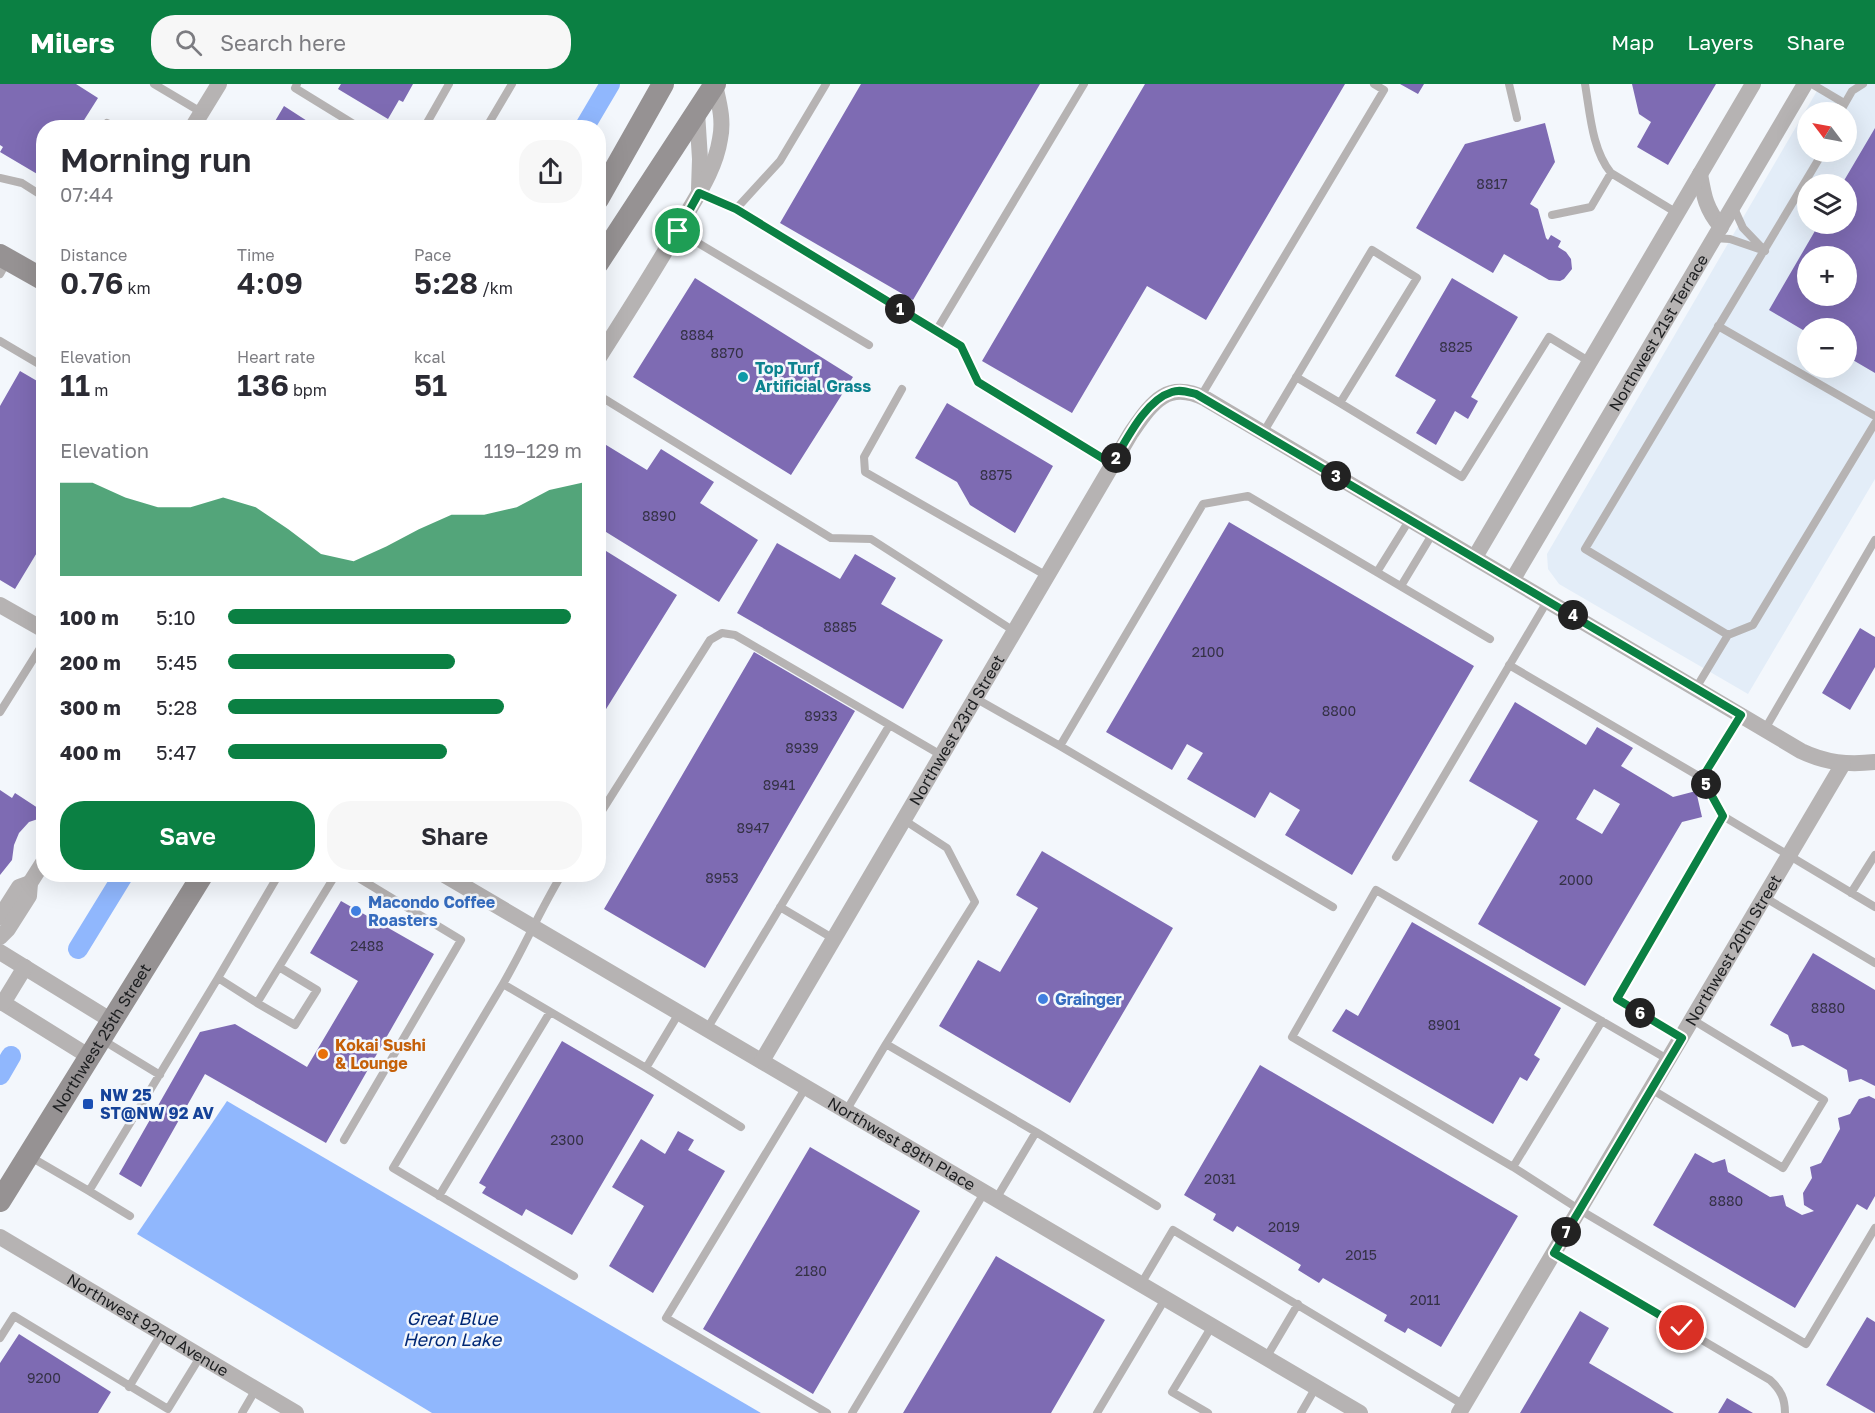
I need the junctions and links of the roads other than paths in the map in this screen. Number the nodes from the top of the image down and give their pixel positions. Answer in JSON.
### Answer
{"nodes":[{"id":1,"x":154,"y":84,"type":"edge"},
{"id":2,"x":219,"y":84,"type":"edge"},
{"id":3,"x":297,"y":84,"type":"edge"},
{"id":4,"x":449,"y":84,"type":"edge"},
{"id":5,"x":512,"y":84,"type":"edge"},
{"id":6,"x":663,"y":84,"type":"edge"},
{"id":7,"x":697,"y":84,"type":"edge"},
{"id":8,"x":715,"y":84,"type":"edge"},
{"id":9,"x":826,"y":84,"type":"edge"},
{"id":10,"x":1084,"y":84,"type":"edge"},
{"id":11,"x":1374,"y":84,"type":"edge"},
{"id":12,"x":1509,"y":84,"type":"edge"},
{"id":13,"x":1585,"y":84,"type":"edge"},
{"id":14,"x":1753,"y":84,"type":"edge"},
{"id":15,"x":1805,"y":84,"type":"edge"},
{"id":16,"x":1812,"y":84,"type":"edge"},
{"id":17,"x":1863,"y":84,"type":"edge"},
{"id":18,"x":1842,"y":102,"type":"edge"},
{"id":19,"x":1845,"y":102,"type":"edge"},
{"id":20,"x":201,"y":112,"type":"junction"},
{"id":21,"x":697,"y":112,"type":"junction"},
{"id":22,"x":1517,"y":118,"type":"dead end"},
{"id":23,"x":196,"y":120,"type":"edge"},
{"id":24,"x":347,"y":120,"type":"edge"},
{"id":25,"x":429,"y":120,"type":"edge"},
{"id":26,"x":491,"y":120,"type":"edge"},
{"id":27,"x":1817,"y":162,"type":"edge"},
{"id":28,"x":1611,"y":174,"type":"junction"},
{"id":29,"x":1700,"y":174,"type":"junction"},
{"id":30,"x":0,"y":178,"type":"edge"},
{"id":31,"x":606,"y":185,"type":"edge"},
{"id":32,"x":36,"y":192,"type":"edge"},
{"id":33,"x":699,"y":193,"type":"junction"},
{"id":34,"x":1733,"y":206,"type":"junction"},
{"id":35,"x":736,"y":209,"type":"junction"},
{"id":36,"x":1677,"y":213,"type":"junction"},
{"id":37,"x":1552,"y":215,"type":"dead end"},
{"id":38,"x":678,"y":231,"type":"junction"},
{"id":39,"x":1718,"y":232,"type":"junction"},
{"id":40,"x":606,"y":251,"type":"edge"},
{"id":41,"x":1765,"y":251,"type":"junction"},
{"id":42,"x":3,"y":263,"type":"edge"},
{"id":43,"x":36,"y":277,"type":"edge"},
{"id":44,"x":1718,"y":326,"type":"junction"},
{"id":45,"x":936,"y":331,"type":"junction"},
{"id":46,"x":0,"y":341,"type":"edge"},
{"id":47,"x":869,"y":345,"type":"dead end"},
{"id":48,"x":606,"y":346,"type":"edge"},
{"id":49,"x":36,"y":362,"type":"edge"},
{"id":50,"x":1590,"y":362,"type":"junction"},
{"id":51,"x":1296,"y":376,"type":"junction"},
{"id":52,"x":902,"y":389,"type":"dead end"},
{"id":53,"x":1201,"y":396,"type":"junction"},
{"id":54,"x":606,"y":400,"type":"edge"},
{"id":55,"x":1340,"y":403,"type":"junction"},
{"id":56,"x":1875,"y":416,"type":"edge"},
{"id":57,"x":1875,"y":423,"type":"edge"},
{"id":58,"x":1262,"y":433,"type":"junction"},
{"id":59,"x":1112,"y":464,"type":"junction"},
{"id":60,"x":1410,"y":519,"type":"junction"},
{"id":61,"x":1433,"y":532,"type":"junction"},
{"id":62,"x":1875,"y":540,"type":"edge"},
{"id":63,"x":1475,"y":557,"type":"junction"},
{"id":64,"x":1377,"y":572,"type":"junction"},
{"id":65,"x":1047,"y":576,"type":"junction"},
{"id":66,"x":1513,"y":579,"type":"junction"},
{"id":67,"x":1401,"y":586,"type":"junction"},
{"id":68,"x":1548,"y":600,"type":"junction"},
{"id":69,"x":0,"y":604,"type":"edge"},
{"id":70,"x":36,"y":625,"type":"edge"},
{"id":71,"x":1014,"y":631,"type":"junction"},
{"id":72,"x":1728,"y":635,"type":"junction"},
{"id":73,"x":1490,"y":639,"type":"dead end"},
{"id":74,"x":36,"y":655,"type":"edge"},
{"id":75,"x":1509,"y":665,"type":"junction"},
{"id":76,"x":1696,"y":688,"type":"junction"},
{"id":77,"x":975,"y":698,"type":"junction"},
{"id":78,"x":0,"y":712,"type":"edge"},
{"id":79,"x":1741,"y":715,"type":"junction"},
{"id":80,"x":889,"y":726,"type":"junction"},
{"id":81,"x":1765,"y":729,"type":"junction"},
{"id":82,"x":1060,"y":746,"type":"junction"},
{"id":83,"x":941,"y":755,"type":"junction"},
{"id":84,"x":1875,"y":762,"type":"edge"},
{"id":85,"x":1843,"y":764,"type":"junction"},
{"id":86,"x":1702,"y":778,"type":"junction"},
{"id":87,"x":606,"y":804,"type":"edge"},
{"id":88,"x":1723,"y":816,"type":"junction"},
{"id":89,"x":904,"y":820,"type":"junction"},
{"id":90,"x":1790,"y":855,"type":"junction"},
{"id":91,"x":1875,"y":855,"type":"edge"},
{"id":92,"x":1396,"y":857,"type":"dead end"},
{"id":93,"x":36,"y":874,"type":"edge"},
{"id":94,"x":198,"y":882,"type":"edge"},
{"id":95,"x":274,"y":882,"type":"edge"},
{"id":96,"x":331,"y":882,"type":"edge"},
{"id":97,"x":365,"y":882,"type":"edge"},
{"id":98,"x":456,"y":882,"type":"edge"},
{"id":99,"x":557,"y":882,"type":"edge"},
{"id":100,"x":30,"y":883,"type":"junction"},
{"id":101,"x":1851,"y":893,"type":"junction"},
{"id":102,"x":1764,"y":897,"type":"junction"},
{"id":103,"x":780,"y":907,"type":"junction"},
{"id":104,"x":1334,"y":907,"type":"dead end"},
{"id":105,"x":1875,"y":907,"type":"edge"},
{"id":106,"x":0,"y":917,"type":"edge"},
{"id":107,"x":533,"y":928,"type":"junction"},
{"id":108,"x":0,"y":937,"type":"edge"},
{"id":109,"x":834,"y":939,"type":"junction"},
{"id":110,"x":0,"y":952,"type":"edge"},
{"id":111,"x":1875,"y":963,"type":"edge"},
{"id":112,"x":25,"y":967,"type":"junction"},
{"id":113,"x":279,"y":967,"type":"junction"},
{"id":114,"x":218,"y":978,"type":"junction"},
{"id":115,"x":503,"y":984,"type":"junction"},
{"id":116,"x":1,"y":1002,"type":"edge"},
{"id":117,"x":257,"y":1003,"type":"junction"},
{"id":118,"x":550,"y":1012,"type":"junction"},
{"id":119,"x":680,"y":1013,"type":"junction"},
{"id":120,"x":1692,"y":1020,"type":"junction"},
{"id":121,"x":1602,"y":1021,"type":"junction"},
{"id":122,"x":707,"y":1029,"type":"junction"},
{"id":123,"x":1682,"y":1038,"type":"junction"},
{"id":124,"x":101,"y":1039,"type":"junction"},
{"id":125,"x":886,"y":1044,"type":"junction"},
{"id":126,"x":1669,"y":1060,"type":"junction"},
{"id":127,"x":762,"y":1061,"type":"junction"},
{"id":128,"x":646,"y":1068,"type":"junction"},
{"id":129,"x":160,"y":1075,"type":"junction"},
{"id":130,"x":806,"y":1087,"type":"junction"},
{"id":131,"x":1651,"y":1089,"type":"junction"},
{"id":132,"x":846,"y":1111,"type":"junction"},
{"id":133,"x":741,"y":1127,"type":"dead end"},
{"id":134,"x":1036,"y":1132,"type":"junction"},
{"id":135,"x":344,"y":1140,"type":"dead end"},
{"id":136,"x":28,"y":1156,"type":"junction"},
{"id":137,"x":1513,"y":1167,"type":"junction"},
{"id":138,"x":89,"y":1191,"type":"junction"},
{"id":139,"x":439,"y":1196,"type":"junction"},
{"id":140,"x":990,"y":1196,"type":"junction"},
{"id":141,"x":0,"y":1201,"type":"edge"},
{"id":142,"x":1157,"y":1206,"type":"dead end"},
{"id":143,"x":1580,"y":1210,"type":"junction"},
{"id":144,"x":130,"y":1216,"type":"dead end"},
{"id":145,"x":1875,"y":1228,"type":"edge"},
{"id":146,"x":0,"y":1237,"type":"edge"},
{"id":147,"x":1554,"y":1253,"type":"junction"},
{"id":148,"x":574,"y":1276,"type":"dead end"},
{"id":149,"x":1141,"y":1284,"type":"junction"},
{"id":150,"x":1166,"y":1299,"type":"junction"},
{"id":151,"x":1298,"y":1304,"type":"junction"},
{"id":152,"x":1212,"y":1326,"type":"junction"},
{"id":153,"x":161,"y":1334,"type":"junction"},
{"id":154,"x":0,"y":1338,"type":"edge"},
{"id":155,"x":200,"y":1357,"type":"junction"},
{"id":156,"x":1266,"y":1358,"type":"junction"},
{"id":157,"x":129,"y":1387,"type":"junction"},
{"id":158,"x":1316,"y":1387,"type":"junction"},
{"id":159,"x":256,"y":1389,"type":"junction"},
{"id":160,"x":1461,"y":1409,"type":"edge"},
{"id":161,"x":242,"y":1413,"type":"edge"},
{"id":162,"x":296,"y":1413,"type":"edge"},
{"id":163,"x":827,"y":1413,"type":"edge"},
{"id":164,"x":852,"y":1413,"type":"edge"},
{"id":165,"x":1097,"y":1413,"type":"edge"},
{"id":166,"x":1208,"y":1413,"type":"edge"},
{"id":167,"x":1301,"y":1413,"type":"edge"},
{"id":168,"x":1360,"y":1413,"type":"edge"},
{"id":169,"x":1785,"y":1413,"type":"edge"}],
"edges":[{"from":1,"to":20,"type":"lane"},
{"from":2,"to":20,"type":"street"},
{"from":3,"to":24,"type":"lane"},
{"from":4,"to":25,"type":"lane"},
{"from":5,"to":26,"type":"lane"},
{"from":6,"to":31,"type":"main road"},
{"from":7,"to":21,"type":"main road"},
{"from":8,"to":21,"type":"main road"},
{"from":8,"to":33,"type":"street"},
{"from":9,"to":35,"type":"lane"},
{"from":10,"to":45,"type":"lane"},
{"from":11,"to":53,"type":"lane"},
{"from":12,"to":22,"type":"lane"},
{"from":13,"to":28,"type":"lane"},
{"from":14,"to":29,"type":"street"},
{"from":15,"to":34,"type":"street","name":"Northwest 21st Terrace"},
{"from":16,"to":18,"type":"lane"},
{"from":17,"to":19,"type":"lane"},
{"from":20,"to":23,"type":"street"},
{"from":21,"to":33,"type":"street"},
{"from":21,"to":40,"type":"main road"},
{"from":27,"to":41,"type":"lane"},
{"from":28,"to":36,"type":"lane"},
{"from":28,"to":37,"type":"lane"},
{"from":29,"to":36,"type":"street"},
{"from":29,"to":39,"type":"street"},
{"from":30,"to":32,"type":"lane"},
{"from":33,"to":35,"type":"lane"},
{"from":33,"to":38,"type":"street"},
{"from":34,"to":39,"type":"street","name":"Northwest 21st Terrace"},
{"from":34,"to":41,"type":"lane"},
{"from":35,"to":45,"type":"lane"},
{"from":36,"to":50,"type":"street"},
{"from":38,"to":47,"type":"lane"},
{"from":38,"to":48,"type":"street"},
{"from":39,"to":41,"type":"lane"},
{"from":39,"to":66,"type":"street","name":"Northwest 21st Terrace"},
{"from":41,"to":44,"type":"lane"},
{"from":42,"to":43,"type":"main road"},
{"from":44,"to":56,"type":"lane"},
{"from":44,"to":72,"type":"lane"},
{"from":45,"to":59,"type":"lane"},
{"from":46,"to":49,"type":"lane"},
{"from":50,"to":55,"type":"lane"},
{"from":50,"to":63,"type":"street"},
{"from":51,"to":55,"type":"lane"},
{"from":51,"to":55,"type":"lane"},
{"from":51,"to":58,"type":"lane"},
{"from":52,"to":65,"type":"lane"},
{"from":53,"to":58,"type":"street"},
{"from":53,"to":59,"type":"street","name":"Northwest 23rd Street"},
{"from":54,"to":71,"type":"lane"},
{"from":57,"to":72,"type":"lane"},
{"from":58,"to":60,"type":"street"},
{"from":59,"to":65,"type":"street","name":"Northwest 23rd Street"},
{"from":60,"to":61,"type":"street"},
{"from":60,"to":64,"type":"lane"},
{"from":61,"to":63,"type":"street"},
{"from":61,"to":67,"type":"lane"},
{"from":62,"to":81,"type":"lane"},
{"from":63,"to":66,"type":"street"},
{"from":64,"to":67,"type":"lane"},
{"from":64,"to":82,"type":"lane"},
{"from":65,"to":71,"type":"street","name":"Northwest 23rd Street"},
{"from":66,"to":68,"type":"street"},
{"from":67,"to":73,"type":"lane"},
{"from":68,"to":75,"type":"lane"},
{"from":68,"to":76,"type":"street"},
{"from":69,"to":70,"type":"street"},
{"from":71,"to":77,"type":"street","name":"Northwest 23rd Street"},
{"from":72,"to":76,"type":"lane"},
{"from":74,"to":78,"type":"lane"},
{"from":75,"to":86,"type":"lane"},
{"from":75,"to":92,"type":"lane"},
{"from":76,"to":79,"type":"street"},
{"from":77,"to":82,"type":"lane"},
{"from":77,"to":83,"type":"street","name":"Northwest 23rd Street"},
{"from":79,"to":81,"type":"street"},
{"from":79,"to":86,"type":"lane"},
{"from":80,"to":83,"type":"lane"},
{"from":80,"to":87,"type":"lane"},
{"from":80,"to":103,"type":"lane"},
{"from":81,"to":85,"type":"street"},
{"from":82,"to":104,"type":"lane"},
{"from":83,"to":89,"type":"street","name":"Northwest 23rd Street"},
{"from":84,"to":85,"type":"street"},
{"from":85,"to":90,"type":"street","name":"Northwest 20th Street"},
{"from":86,"to":88,"type":"lane"},
{"from":88,"to":90,"type":"lane"},
{"from":88,"to":123,"type":"lane"},
{"from":89,"to":109,"type":"street","name":"Northwest 23rd Street"},
{"from":89,"to":125,"type":"lane"},
{"from":90,"to":101,"type":"lane"},
{"from":90,"to":102,"type":"street","name":"Northwest 20th Street"},
{"from":91,"to":101,"type":"lane"},
{"from":93,"to":100,"type":"street"},
{"from":94,"to":124,"type":"main road","name":"Northwest 25th Street"},
{"from":95,"to":114,"type":"lane"},
{"from":96,"to":113,"type":"lane"},
{"from":97,"to":135,"type":"lane"},
{"from":98,"to":107,"type":"street","name":"Northwest 89th Place"},
{"from":99,"to":107,"type":"lane"},
{"from":100,"to":106,"type":"street"},
{"from":100,"to":108,"type":"street"},
{"from":101,"to":105,"type":"lane"},
{"from":102,"to":111,"type":"lane"},
{"from":102,"to":120,"type":"street","name":"Northwest 20th Street"},
{"from":103,"to":109,"type":"lane"},
{"from":103,"to":122,"type":"lane"},
{"from":107,"to":115,"type":"lane"},
{"from":107,"to":119,"type":"street","name":"Northwest 89th Place"},
{"from":109,"to":127,"type":"street","name":"Northwest 23rd Street"},
{"from":110,"to":112,"type":"street"},
{"from":112,"to":116,"type":"street"},
{"from":112,"to":124,"type":"street"},
{"from":113,"to":117,"type":"lane"},
{"from":113,"to":117,"type":"lane"},
{"from":114,"to":117,"type":"lane"},
{"from":114,"to":129,"type":"lane"},
{"from":115,"to":118,"type":"lane"},
{"from":115,"to":139,"type":"lane"},
{"from":116,"to":124,"type":"street"},
{"from":118,"to":128,"type":"lane"},
{"from":118,"to":139,"type":"lane"},
{"from":119,"to":122,"type":"street","name":"Northwest 89th Place"},
{"from":119,"to":128,"type":"lane"},
{"from":120,"to":123,"type":"street","name":"Northwest 20th Street"},
{"from":120,"to":131,"type":"lane"},
{"from":121,"to":126,"type":"lane"},
{"from":121,"to":137,"type":"lane"},
{"from":121,"to":137,"type":"lane"},
{"from":122,"to":127,"type":"street","name":"Northwest 89th Place"},
{"from":123,"to":126,"type":"street","name":"Northwest 20th Street"},
{"from":124,"to":129,"type":"lane"},
{"from":124,"to":136,"type":"main road","name":"Northwest 25th Street"},
{"from":125,"to":132,"type":"lane"},
{"from":125,"to":134,"type":"lane"},
{"from":126,"to":131,"type":"street","name":"Northwest 20th Street"},
{"from":127,"to":130,"type":"street","name":"Northwest 89th Place"},
{"from":128,"to":133,"type":"lane"},
{"from":129,"to":138,"type":"lane"},
{"from":130,"to":132,"type":"street","name":"Northwest 89th Place"},
{"from":130,"to":163,"type":"lane"},
{"from":131,"to":143,"type":"street","name":"Northwest 20th Street"},
{"from":132,"to":140,"type":"street","name":"Northwest 89th Place"},
{"from":134,"to":140,"type":"lane"},
{"from":134,"to":142,"type":"lane"},
{"from":136,"to":138,"type":"lane"},
{"from":136,"to":141,"type":"main road","name":"Northwest 25th Street"},
{"from":137,"to":143,"type":"lane"},
{"from":138,"to":144,"type":"lane"},
{"from":139,"to":148,"type":"lane"},
{"from":140,"to":149,"type":"street","name":"Northwest 89th Place"},
{"from":140,"to":164,"type":"lane"},
{"from":143,"to":145,"type":"lane"},
{"from":143,"to":147,"type":"street","name":"Northwest 20th Street"},
{"from":146,"to":153,"type":"street","name":"Northwest 92nd Avenue"},
{"from":147,"to":160,"type":"street","name":"Northwest 20th Street"},
{"from":147,"to":169,"type":"lane"},
{"from":149,"to":150,"type":"street","name":"Northwest 89th Place"},
{"from":149,"to":151,"type":"lane"},
{"from":150,"to":152,"type":"street","name":"Northwest 89th Place"},
{"from":150,"to":165,"type":"lane"},
{"from":151,"to":156,"type":"lane"},
{"from":151,"to":160,"type":"lane"},
{"from":152,"to":156,"type":"street","name":"Northwest 89th Place"},
{"from":152,"to":166,"type":"lane"},
{"from":153,"to":155,"type":"street","name":"Northwest 92nd Avenue"},
{"from":153,"to":157,"type":"lane"},
{"from":154,"to":157,"type":"lane"},
{"from":155,"to":157,"type":"lane"},
{"from":155,"to":159,"type":"street","name":"Northwest 92nd Avenue"},
{"from":156,"to":158,"type":"street","name":"Northwest 89th Place"},
{"from":158,"to":167,"type":"lane"},
{"from":158,"to":168,"type":"street","name":"Northwest 89th Place"},
{"from":159,"to":161,"type":"lane"},
{"from":159,"to":162,"type":"street","name":"Northwest 92nd Avenue"}]}
